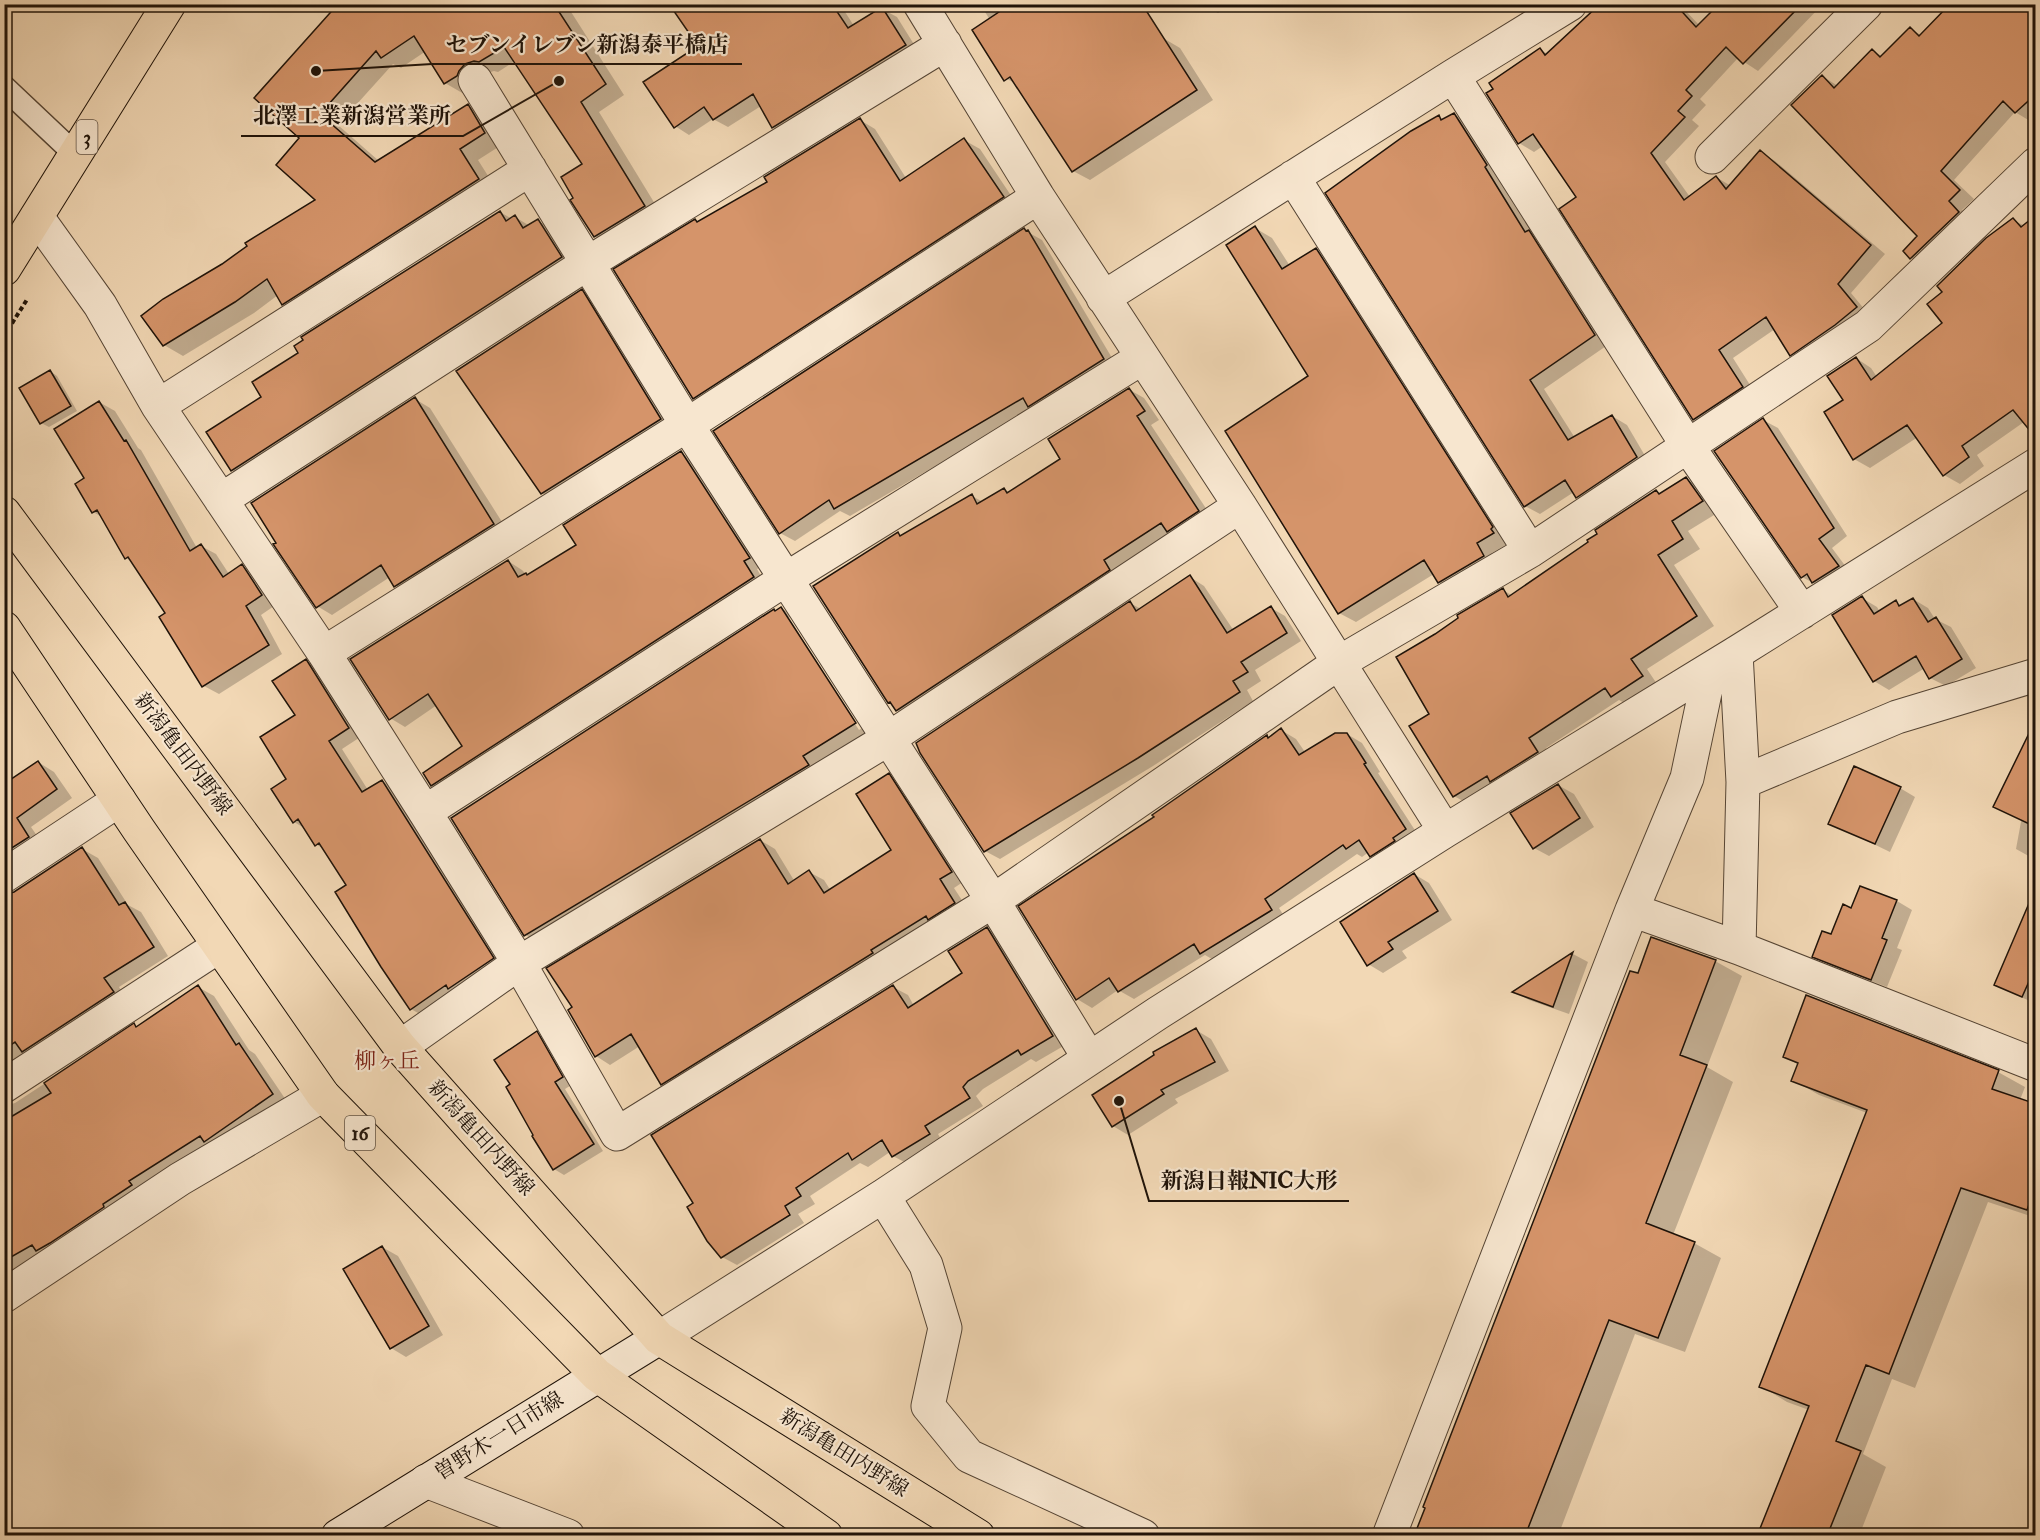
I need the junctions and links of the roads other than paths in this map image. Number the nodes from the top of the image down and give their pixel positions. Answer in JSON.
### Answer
{"nodes":[{"id":1,"x":169,"y":4,"type":"edge"},
{"id":2,"x":921,"y":4,"type":"edge"},
{"id":3,"x":1570,"y":4,"type":"edge"},
{"id":4,"x":1866,"y":4,"type":"edge"},
{"id":5,"x":945,"y":44,"type":"junction"},
{"id":6,"x":1453,"y":76,"type":"junction"},
{"id":7,"x":475,"y":80,"type":"dead end"},
{"id":8,"x":4,"y":87,"type":"edge"},
{"id":9,"x":76,"y":155,"type":"junction"},
{"id":10,"x":1712,"y":157,"type":"dead end"},
{"id":11,"x":2036,"y":164,"type":"edge"},
{"id":12,"x":530,"y":169,"type":"junction"},
{"id":13,"x":1293,"y":177,"type":"junction"},
{"id":14,"x":1038,"y":197,"type":"junction"},
{"id":15,"x":36,"y":217,"type":"junction"},
{"id":16,"x":588,"y":262,"type":"junction"},
{"id":17,"x":4,"y":269,"type":"edge"},
{"id":18,"x":1103,"y":298,"type":"junction"},
{"id":19,"x":1142,"y":358,"type":"junction"},
{"id":20,"x":158,"y":406,"type":"junction"},
{"id":21,"x":687,"y":425,"type":"junction"},
{"id":22,"x":1687,"y":446,"type":"junction"},
{"id":23,"x":2036,"y":465,"type":"edge"},
{"id":24,"x":221,"y":500,"type":"junction"},
{"id":25,"x":1240,"y":506,"type":"junction"},
{"id":26,"x":4,"y":513,"type":"edge"},
{"id":27,"x":1530,"y":550,"type":"junction"},
{"id":28,"x":786,"y":579,"type":"junction"},
{"id":29,"x":1802,"y":612,"type":"junction"},
{"id":30,"x":4,"y":628,"type":"edge"},
{"id":31,"x":324,"y":653,"type":"junction"},
{"id":32,"x":1723,"y":661,"type":"junction"},
{"id":33,"x":1340,"y":662,"type":"junction"},
{"id":34,"x":2036,"y":675,"type":"edge"},
{"id":35,"x":888,"y":739,"type":"junction"},
{"id":36,"x":1743,"y":782,"type":"junction"},
{"id":37,"x":119,"y":800,"type":"junction"},
{"id":38,"x":424,"y":812,"type":"junction"},
{"id":39,"x":1445,"y":831,"type":"junction"},
{"id":40,"x":4,"y":876,"type":"edge"},
{"id":41,"x":993,"y":901,"type":"junction"},
{"id":42,"x":1632,"y":910,"type":"junction"},
{"id":43,"x":219,"y":946,"type":"junction"},
{"id":44,"x":1739,"y":948,"type":"junction"},
{"id":45,"x":519,"y":963,"type":"junction"},
{"id":46,"x":400,"y":1047,"type":"junction"},
{"id":47,"x":1089,"y":1058,"type":"junction"},
{"id":48,"x":2036,"y":1065,"type":"edge"},
{"id":49,"x":4,"y":1086,"type":"edge"},
{"id":50,"x":323,"y":1095,"type":"junction"},
{"id":51,"x":883,"y":1196,"type":"junction"},
{"id":52,"x":4,"y":1296,"type":"edge"},
{"id":53,"x":659,"y":1338,"type":"junction"},
{"id":54,"x":597,"y":1375,"type":"junction"},
{"id":55,"x":426,"y":1481,"type":"junction"},
{"id":56,"x":339,"y":1536,"type":"edge"},
{"id":57,"x":568,"y":1536,"type":"edge"},
{"id":58,"x":826,"y":1536,"type":"edge"},
{"id":59,"x":978,"y":1536,"type":"edge"},
{"id":60,"x":1143,"y":1536,"type":"edge"},
{"id":61,"x":1389,"y":1536,"type":"edge"}],
"edges":[{"from":1,"to":9,"type":"main road","number":"3"},
{"from":2,"to":5,"type":"street"},
{"from":3,"to":6,"type":"street"},
{"from":4,"to":10,"type":"street"},
{"from":5,"to":14,"type":"street"},
{"from":5,"to":16,"type":"street"},
{"from":6,"to":13,"type":"street"},
{"from":6,"to":22,"type":"street"},
{"from":7,"to":12,"type":"street"},
{"from":8,"to":9,"type":"lane"},
{"from":9,"to":15,"type":"main road","number":"3"},
{"from":11,"to":22,"type":"street"},
{"from":12,"to":16,"type":"street"},
{"from":12,"to":20,"type":"street"},
{"from":13,"to":18,"type":"street"},
{"from":13,"to":27,"type":"street"},
{"from":14,"to":18,"type":"street"},
{"from":14,"to":21,"type":"street"},
{"from":15,"to":17,"type":"main road","number":"3"},
{"from":15,"to":20,"type":"street"},
{"from":16,"to":21,"type":"street"},
{"from":16,"to":24,"type":"street"},
{"from":18,"to":19,"type":"street"},
{"from":19,"to":25,"type":"street"},
{"from":19,"to":28,"type":"street"},
{"from":20,"to":24,"type":"street"},
{"from":21,"to":28,"type":"street"},
{"from":21,"to":31,"type":"street"},
{"from":22,"to":27,"type":"street"},
{"from":22,"to":29,"type":"street"},
{"from":23,"to":29,"type":"street","name":"曽野木一日市線"},
{"from":24,"to":31,"type":"street"},
{"from":25,"to":33,"type":"street"},
{"from":25,"to":35,"type":"street"},
{"from":26,"to":46,"type":"main road","name":"新潟亀田内野線"},
{"from":27,"to":33,"type":"street"},
{"from":28,"to":35,"type":"street"},
{"from":28,"to":38,"type":"street"},
{"from":29,"to":32,"type":"street","name":"曽野木一日市線"},
{"from":30,"to":37,"type":"main road","number":"16"},
{"from":31,"to":38,"type":"street"},
{"from":32,"to":36,"type":"street"},
{"from":32,"to":39,"type":"street","name":"曽野木一日市線"},
{"from":32,"to":42,"type":"street"},
{"from":33,"to":39,"type":"street"},
{"from":33,"to":41,"type":"street"},
{"from":34,"to":36,"type":"street"},
{"from":35,"to":41,"type":"street"},
{"from":35,"to":45,"type":"street"},
{"from":36,"to":44,"type":"street"},
{"from":37,"to":40,"type":"street"},
{"from":37,"to":43,"type":"main road","number":"16"},
{"from":38,"to":45,"type":"street"},
{"from":39,"to":47,"type":"street","name":"曽野木一日市線"},
{"from":41,"to":45,"type":"street"},
{"from":41,"to":47,"type":"street"},
{"from":42,"to":44,"type":"street"},
{"from":42,"to":61,"type":"street"},
{"from":43,"to":49,"type":"street"},
{"from":43,"to":50,"type":"main road","number":"16"},
{"from":44,"to":48,"type":"street"},
{"from":45,"to":46,"type":"street"},
{"from":46,"to":53,"type":"main road","name":"新潟亀田内野線"},
{"from":47,"to":51,"type":"street","name":"曽野木一日市線"},
{"from":50,"to":52,"type":"street"},
{"from":50,"to":54,"type":"main road","number":"16"},
{"from":51,"to":53,"type":"street","name":"曽野木一日市線"},
{"from":51,"to":60,"type":"street"},
{"from":53,"to":54,"type":"street","name":"曽野木一日市線"},
{"from":53,"to":59,"type":"main road","name":"新潟亀田内野線"},
{"from":54,"to":55,"type":"street","name":"曽野木一日市線"},
{"from":54,"to":58,"type":"main road","number":"16"},
{"from":55,"to":56,"type":"street","name":"曽野木一日市線"},
{"from":55,"to":57,"type":"street"}]}
